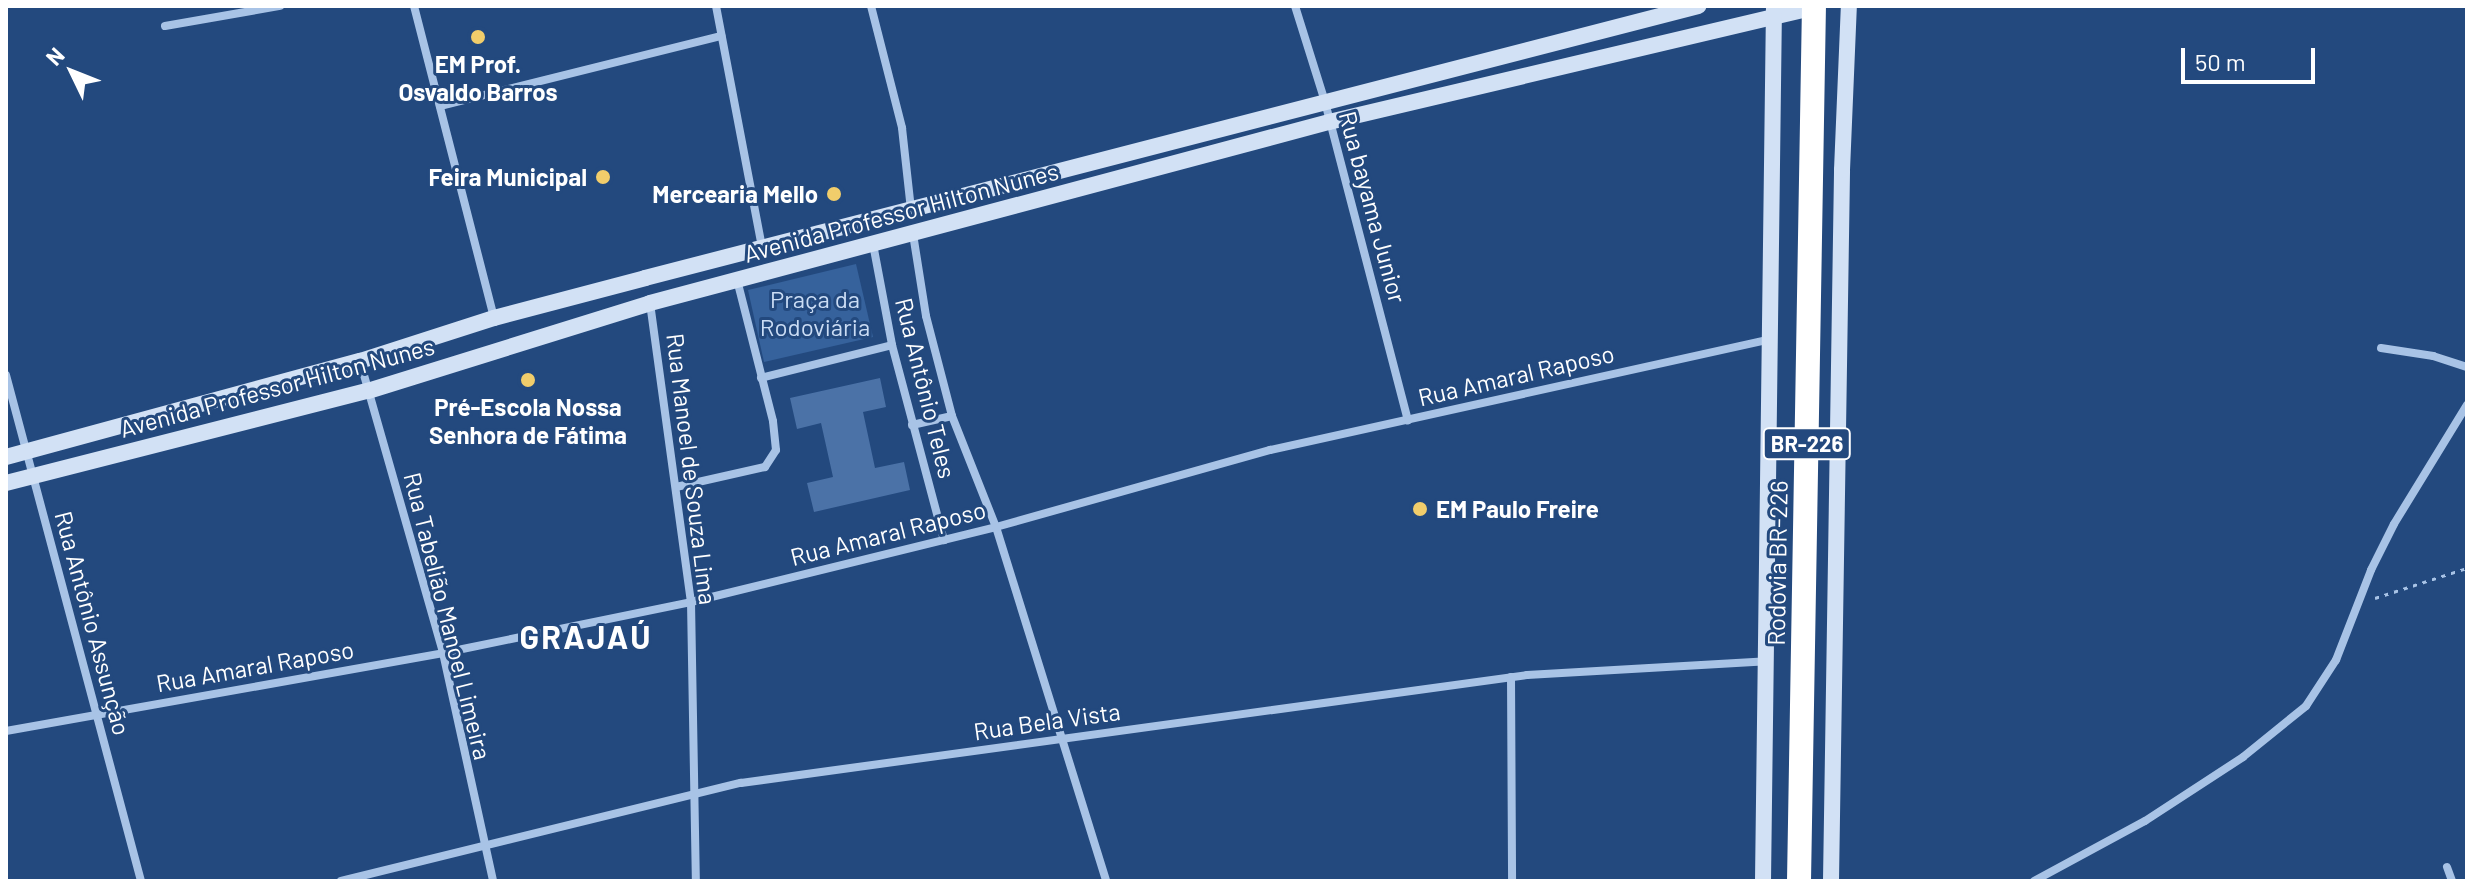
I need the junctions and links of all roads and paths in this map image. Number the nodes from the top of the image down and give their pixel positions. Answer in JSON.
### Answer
{"nodes":[{"id":1,"x":280,"y":6,"type":"edge"},
{"id":2,"x":414,"y":6,"type":"edge"},
{"id":3,"x":716,"y":6,"type":"edge"},
{"id":4,"x":871,"y":6,"type":"edge"},
{"id":5,"x":1295,"y":6,"type":"edge"},
{"id":6,"x":1698,"y":6,"type":"edge"},
{"id":7,"x":1814,"y":6,"type":"edge"},
{"id":8,"x":1849,"y":6,"type":"edge"},
{"id":9,"x":1774,"y":11,"type":"edge"},
{"id":10,"x":165,"y":26,"type":"dead end"},
{"id":11,"x":721,"y":36,"type":"junction"},
{"id":12,"x":1325,"y":102,"type":"junction"},
{"id":13,"x":440,"y":106,"type":"junction"},
{"id":14,"x":1329,"y":122,"type":"junction"},
{"id":15,"x":911,"y":210,"type":"junction"},
{"id":16,"x":870,"y":223,"type":"junction"},
{"id":17,"x":913,"y":234,"type":"junction"},
{"id":18,"x":873,"y":244,"type":"junction"},
{"id":19,"x":762,"y":248,"type":"junction"},
{"id":20,"x":729,"y":256,"type":"junction"},
{"id":21,"x":645,"y":278,"type":"junction"},
{"id":22,"x":737,"y":280,"type":"junction"},
{"id":23,"x":650,"y":303,"type":"junction"},
{"id":24,"x":494,"y":318,"type":"junction"},
{"id":25,"x":1772,"y":339,"type":"junction"},
{"id":26,"x":892,"y":345,"type":"junction"},
{"id":27,"x":2381,"y":348,"type":"dead end"},
{"id":28,"x":360,"y":361,"type":"junction"},
{"id":29,"x":2467,"y":367,"type":"edge"},
{"id":30,"x":6,"y":375,"type":"edge"},
{"id":31,"x":761,"y":378,"type":"junction"},
{"id":32,"x":368,"y":391,"type":"junction"},
{"id":33,"x":2467,"y":405,"type":"edge"},
{"id":34,"x":952,"y":416,"type":"junction"},
{"id":35,"x":1408,"y":420,"type":"junction"},
{"id":36,"x":912,"y":425,"type":"junction"},
{"id":37,"x":26,"y":451,"type":"junction"},
{"id":38,"x":6,"y":457,"type":"edge"},
{"id":39,"x":32,"y":476,"type":"junction"},
{"id":40,"x":6,"y":483,"type":"edge"},
{"id":41,"x":676,"y":487,"type":"junction"},
{"id":42,"x":996,"y":527,"type":"junction"},
{"id":43,"x":944,"y":540,"type":"junction"},
{"id":44,"x":2467,"y":568,"type":"edge"},
{"id":45,"x":691,"y":602,"type":"junction"},
{"id":46,"x":2356,"y":605,"type":"junction"},
{"id":47,"x":443,"y":653,"type":"junction"},
{"id":48,"x":1768,"y":661,"type":"junction"},
{"id":49,"x":1511,"y":677,"type":"junction"},
{"id":50,"x":97,"y":713,"type":"junction"},
{"id":51,"x":6,"y":731,"type":"edge"},
{"id":52,"x":1063,"y":740,"type":"junction"},
{"id":53,"x":693,"y":797,"type":"junction"},
{"id":54,"x":483,"y":843,"type":"junction"},
{"id":55,"x":2447,"y":867,"type":"dead end"},
{"id":56,"x":141,"y":881,"type":"edge"},
{"id":57,"x":341,"y":881,"type":"edge"},
{"id":58,"x":493,"y":881,"type":"edge"},
{"id":59,"x":696,"y":881,"type":"edge"},
{"id":60,"x":1106,"y":881,"type":"edge"},
{"id":61,"x":1512,"y":881,"type":"edge"},
{"id":62,"x":1763,"y":881,"type":"edge"},
{"id":63,"x":1799,"y":881,"type":"edge"},
{"id":64,"x":1831,"y":881,"type":"edge"},
{"id":65,"x":2034,"y":881,"type":"edge"},
{"id":66,"x":2452,"y":881,"type":"edge"}],
"edges":[{"from":1,"to":10,"type":"street"},
{"from":2,"to":13,"type":"street"},
{"from":3,"to":11,"type":"street"},
{"from":4,"to":15,"type":"street"},
{"from":5,"to":12,"type":"street","name":"Rua bayama Junior"},
{"from":6,"to":12,"type":"street","name":"Avenida Professor Hilton Nunes"},
{"from":7,"to":9,"type":"street","name":"Avenida Professor Hilton Nunes"},
{"from":7,"to":63,"type":"highway","name":"Rodovia BR-226","number":"BR-226"},
{"from":8,"to":64,"type":"street"},
{"from":9,"to":14,"type":"street","name":"Avenida Professor Hilton Nunes"},
{"from":9,"to":25,"type":"street"},
{"from":11,"to":13,"type":"street"},
{"from":11,"to":19,"type":"street"},
{"from":12,"to":14,"type":"street","name":"Rua bayama Junior"},
{"from":12,"to":15,"type":"street","name":"Avenida Professor Hilton Nunes"},
{"from":13,"to":24,"type":"street"},
{"from":14,"to":17,"type":"street","name":"Avenida Professor Hilton Nunes"},
{"from":14,"to":35,"type":"street","name":"Rua bayama Junior"},
{"from":15,"to":16,"type":"street","name":"Avenida Professor Hilton Nunes"},
{"from":15,"to":17,"type":"street"},
{"from":16,"to":18,"type":"street"},
{"from":16,"to":19,"type":"street","name":"Avenida Professor Hilton Nunes"},
{"from":17,"to":18,"type":"street","name":"Avenida Professor Hilton Nunes"},
{"from":17,"to":34,"type":"street","name":"Rua Antônio Teles"},
{"from":18,"to":22,"type":"street","name":"Avenida Professor Hilton Nunes"},
{"from":18,"to":26,"type":"street","name":"Rua Antônio Teles"},
{"from":19,"to":20,"type":"street","name":"Avenida Professor Hilton Nunes"},
{"from":20,"to":21,"type":"street","name":"Avenida Professor Hilton Nunes"},
{"from":20,"to":22,"type":"street"},
{"from":21,"to":23,"type":"street"},
{"from":21,"to":24,"type":"street","name":"Avenida Professor Hilton Nunes"},
{"from":22,"to":23,"type":"street","name":"Avenida Professor Hilton Nunes"},
{"from":22,"to":31,"type":"street"},
{"from":23,"to":32,"type":"street","name":"Avenida Professor Hilton Nunes"},
{"from":23,"to":41,"type":"street","name":"Rua Manoel de Souza Lima"},
{"from":24,"to":28,"type":"street","name":"Avenida Professor Hilton Nunes"},
{"from":25,"to":35,"type":"street","name":"Rua Amaral Raposo"},
{"from":25,"to":48,"type":"street"},
{"from":26,"to":31,"type":"street"},
{"from":26,"to":36,"type":"street","name":"Rua Antônio Teles"},
{"from":27,"to":29,"type":"street"},
{"from":28,"to":32,"type":"street","name":"Rua Tabelião Manoel Limeira"},
{"from":28,"to":37,"type":"street","name":"Avenida Professor Hilton Nunes"},
{"from":30,"to":37,"type":"street","name":"Rua Antônio Assunção"},
{"from":31,"to":41,"type":"street"},
{"from":32,"to":39,"type":"street","name":"Avenida Professor Hilton Nunes"},
{"from":32,"to":47,"type":"street","name":"Rua Tabelião Manoel Limeira"},
{"from":33,"to":46,"type":"street"},
{"from":34,"to":36,"type":"street"},
{"from":34,"to":42,"type":"street","name":"Rua Antônio Teles"},
{"from":35,"to":42,"type":"street","name":"Rua Amaral Raposo"},
{"from":36,"to":43,"type":"street","name":"Rua Antônio Teles"},
{"from":37,"to":38,"type":"street","name":"Avenida Professor Hilton Nunes"},
{"from":37,"to":39,"type":"street","name":"Rua Antônio Assunção"},
{"from":39,"to":40,"type":"street","name":"Avenida Professor Hilton Nunes"},
{"from":39,"to":50,"type":"street","name":"Rua Antônio Assunção"},
{"from":41,"to":45,"type":"street","name":"Rua Manoel de Souza Lima"},
{"from":42,"to":43,"type":"street","name":"Rua Amaral Raposo"},
{"from":42,"to":52,"type":"street","name":"Rua Antônio Teles"},
{"from":43,"to":45,"type":"street","name":"Rua Amaral Raposo"},
{"from":44,"to":46,"type":"path"},
{"from":45,"to":47,"type":"street","name":"Rua Amaral Raposo"},
{"from":45,"to":53,"type":"street","name":"Rua Manoel de Souza Lima"},
{"from":46,"to":65,"type":"street"},
{"from":47,"to":50,"type":"street","name":"Rua Amaral Raposo"},
{"from":47,"to":54,"type":"street","name":"Rua Tabelião Manoel Limeira"},
{"from":48,"to":49,"type":"street","name":"Rua Bela Vista"},
{"from":48,"to":62,"type":"street"},
{"from":49,"to":52,"type":"street","name":"Rua Bela Vista"},
{"from":49,"to":61,"type":"street"},
{"from":50,"to":51,"type":"street","name":"Rua Amaral Raposo"},
{"from":50,"to":56,"type":"street","name":"Rua Antônio Assunção"},
{"from":52,"to":53,"type":"street","name":"Rua Bela Vista"},
{"from":52,"to":60,"type":"street","name":"Rua Antônio Teles"},
{"from":53,"to":54,"type":"street","name":"Rua Bela Vista"},
{"from":53,"to":59,"type":"street","name":"Rua Manoel de Souza Lima"},
{"from":54,"to":57,"type":"street","name":"Rua Bela Vista"},
{"from":54,"to":58,"type":"street","name":"Rua Tabelião Manoel Limeira"},
{"from":55,"to":66,"type":"street"}]}
